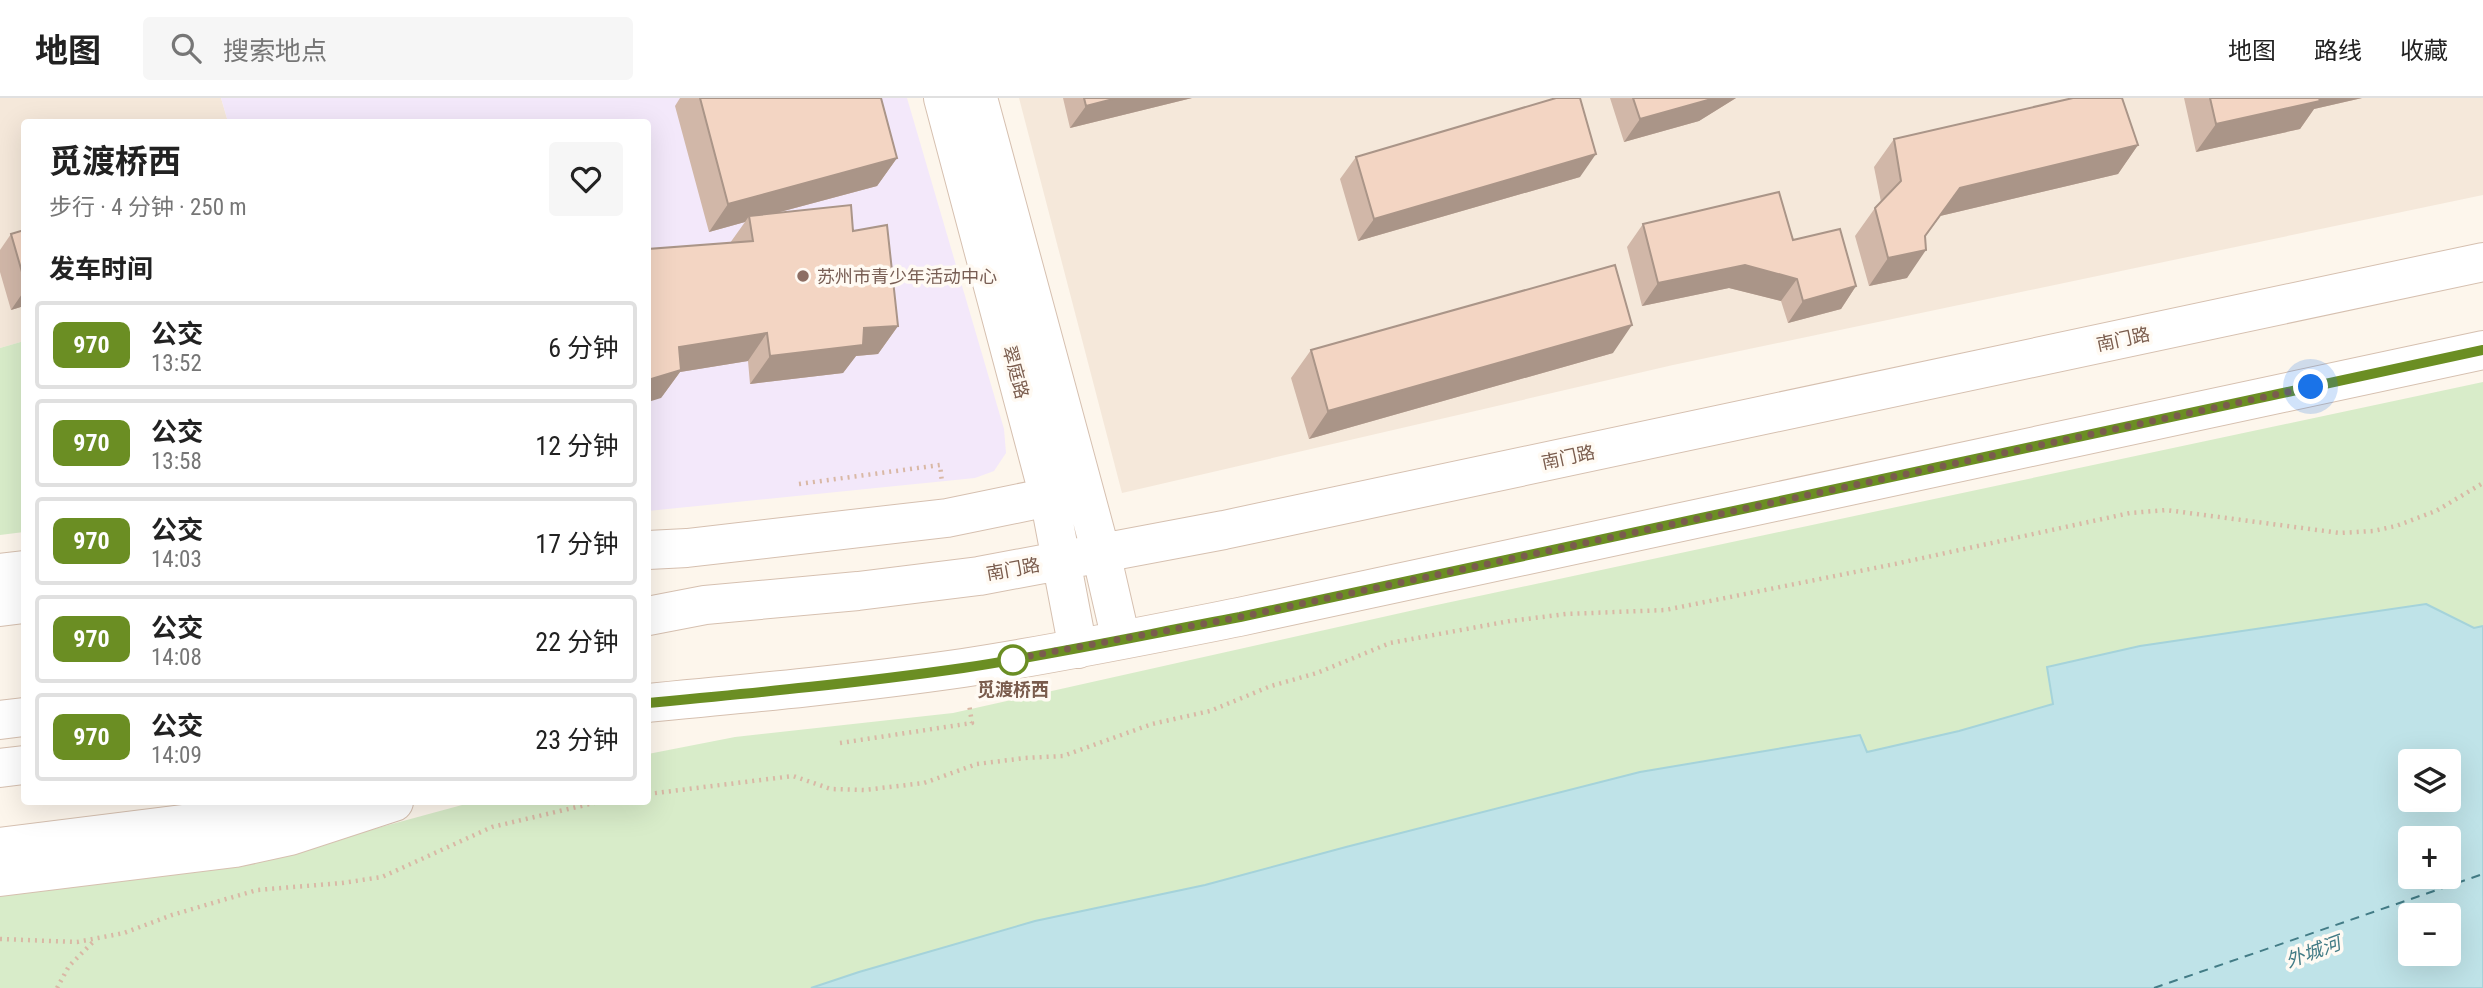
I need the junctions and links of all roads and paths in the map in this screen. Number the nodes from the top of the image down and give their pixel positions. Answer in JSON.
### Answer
{"nodes":[{"id":1,"x":943,"y":98,"type":"edge"},
{"id":2,"x":978,"y":98,"type":"edge"},
{"id":3,"x":2483,"y":262,"type":"edge"},
{"id":4,"x":2483,"y":350,"type":"edge"},
{"id":5,"x":940,"y":465,"type":"dead end"},
{"id":6,"x":2483,"y":483,"type":"edge"},
{"id":7,"x":799,"y":484,"type":"dead end"},
{"id":8,"x":1049,"y":497,"type":"junction"},
{"id":9,"x":651,"y":550,"type":"edge"},
{"id":10,"x":1101,"y":553,"type":"junction"},
{"id":11,"x":1060,"y":561,"type":"junction"},
{"id":12,"x":21,"y":570,"type":"edge"},
{"id":13,"x":0,"y":573,"type":"edge"},
{"id":14,"x":651,"y":597,"type":"edge"},
{"id":15,"x":21,"y":604,"type":"edge"},
{"id":16,"x":705,"y":605,"type":"junction"},
{"id":17,"x":0,"y":607,"type":"edge"},
{"id":18,"x":651,"y":615,"type":"edge"},
{"id":19,"x":1121,"y":640,"type":"junction"},
{"id":20,"x":1077,"y":649,"type":"junction"},
{"id":21,"x":704,"y":698,"type":"junction"},
{"id":22,"x":651,"y":703,"type":"edge"},
{"id":23,"x":651,"y":715,"type":"edge"},
{"id":24,"x":21,"y":717,"type":"edge"},
{"id":25,"x":0,"y":720,"type":"edge"},
{"id":26,"x":972,"y":723,"type":"dead end"},
{"id":27,"x":840,"y":743,"type":"dead end"},
{"id":28,"x":21,"y":765,"type":"edge"},
{"id":29,"x":0,"y":768,"type":"edge"},
{"id":30,"x":651,"y":794,"type":"edge"},
{"id":31,"x":311,"y":805,"type":"edge"},
{"id":32,"x":385,"y":805,"type":"edge"},
{"id":33,"x":585,"y":805,"type":"edge"},
{"id":34,"x":0,"y":847,"type":"edge"},
{"id":35,"x":0,"y":877,"type":"edge"},
{"id":36,"x":0,"y":939,"type":"edge"},
{"id":37,"x":96,"y":939,"type":"junction"},
{"id":38,"x":57,"y":988,"type":"edge"}],
"edges":[{"from":1,"to":8,"type":"main road","name":"翠庭路"},
{"from":2,"to":10,"type":"main road","name":"翠庭路"},
{"from":3,"to":10,"type":"main road","name":"南门路"},
{"from":4,"to":19,"type":"main road"},
{"from":5,"to":7,"type":"path"},
{"from":6,"to":30,"type":"path"},
{"from":8,"to":9,"type":"main road"},
{"from":8,"to":11,"type":"main road","name":"翠庭路"},
{"from":10,"to":11,"type":"main road","name":"南门路"},
{"from":10,"to":19,"type":"main road","name":"翠庭路"},
{"from":11,"to":16,"type":"main road","name":"南门路"},
{"from":11,"to":20,"type":"main road","name":"翠庭路"},
{"from":12,"to":13,"type":"main road"},
{"from":14,"to":16,"type":"main road"},
{"from":15,"to":17,"type":"main road"},
{"from":16,"to":18,"type":"main road","name":"南门路"},
{"from":19,"to":20,"type":"main road"},
{"from":20,"to":21,"type":"main road"},
{"from":21,"to":22,"type":"main road"},
{"from":21,"to":23,"type":"main road"},
{"from":24,"to":25,"type":"main road"},
{"from":26,"to":27,"type":"path"},
{"from":28,"to":29,"type":"main road"},
{"from":31,"to":34,"type":"main road"},
{"from":32,"to":35,"type":"main road"},
{"from":33,"to":37,"type":"path"},
{"from":36,"to":37,"type":"path"},
{"from":37,"to":38,"type":"path"}]}
